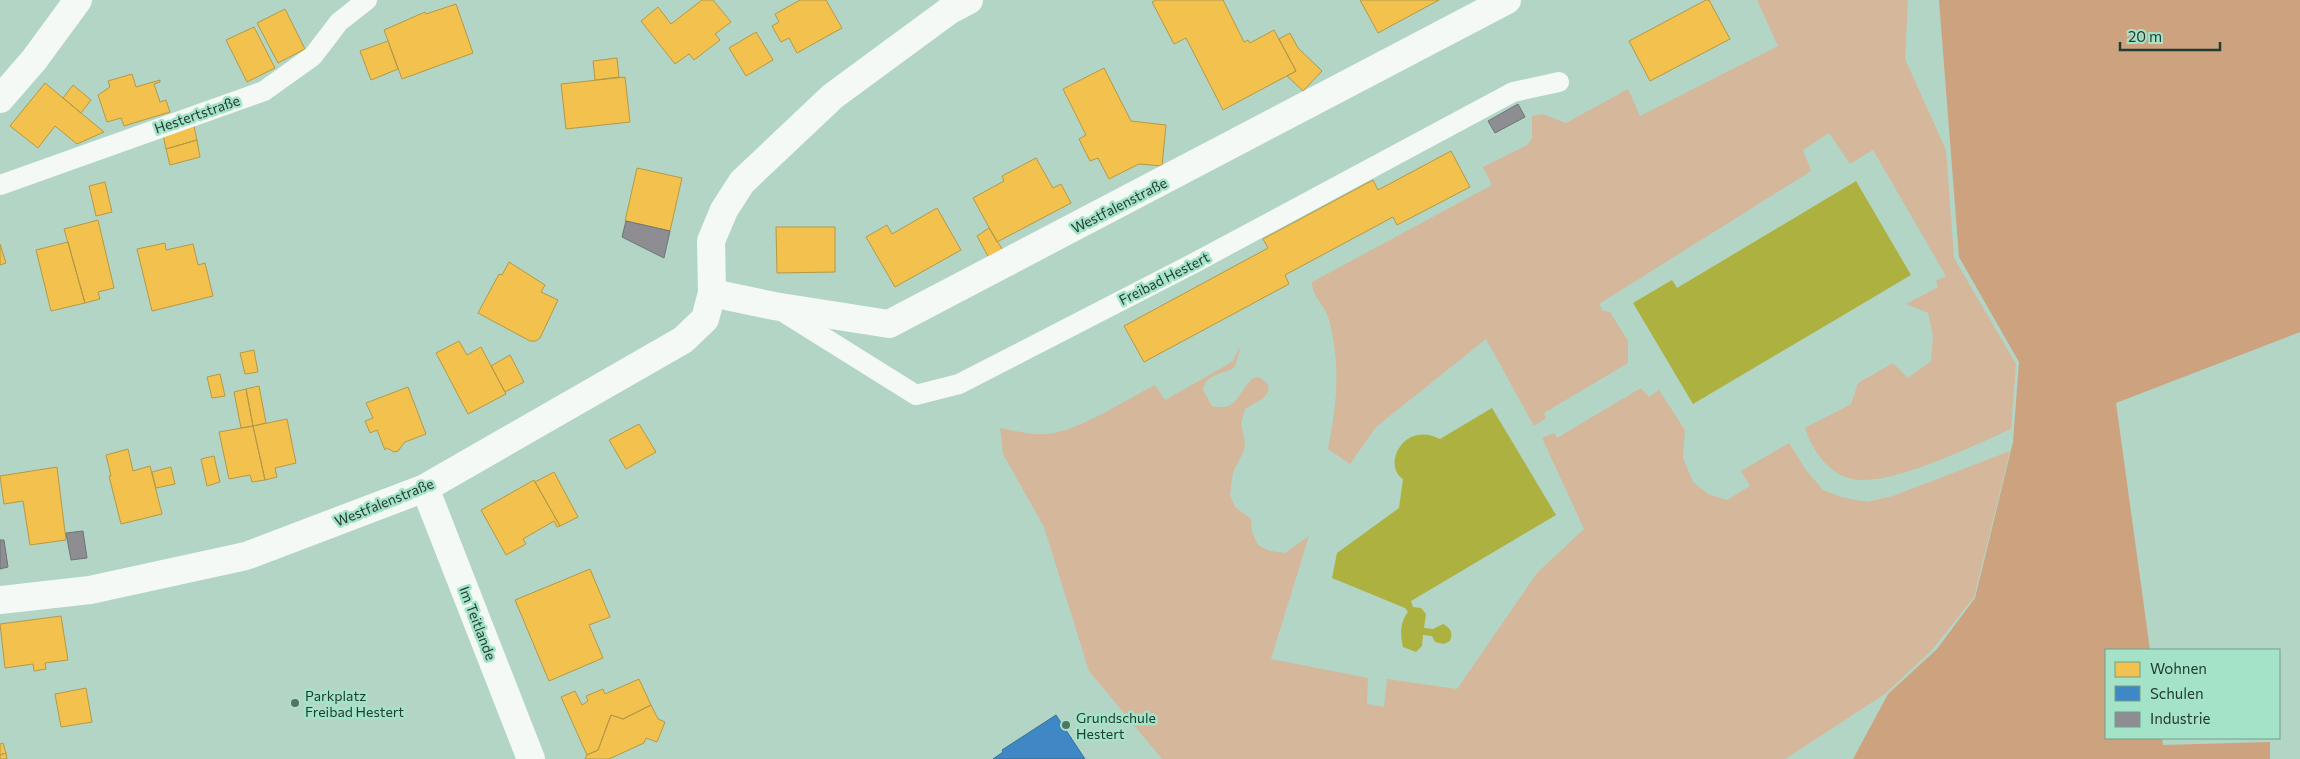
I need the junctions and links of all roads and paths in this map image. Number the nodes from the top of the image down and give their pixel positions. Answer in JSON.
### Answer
{"nodes":[{"id":1,"x":78,"y":0,"type":"edge"},
{"id":2,"x":367,"y":0,"type":"edge"},
{"id":3,"x":968,"y":0,"type":"edge"},
{"id":4,"x":1506,"y":0,"type":"edge"},
{"id":5,"x":1559,"y":82,"type":"dead end"},
{"id":6,"x":0,"y":100,"type":"edge"},
{"id":7,"x":0,"y":185,"type":"edge"},
{"id":8,"x":712,"y":292,"type":"junction"},
{"id":9,"x":774,"y":306,"type":"junction"},
{"id":10,"x":425,"y":488,"type":"junction"},
{"id":11,"x":0,"y":600,"type":"edge"},
{"id":12,"x":531,"y":759,"type":"edge"}],
"edges":[{"from":1,"to":6,"type":"street"},
{"from":2,"to":7,"type":"lane","name":"Hestertstraße"},
{"from":3,"to":8,"type":"street","name":"Westfalenstraße"},
{"from":4,"to":9,"type":"street","name":"Westfalenstraße"},
{"from":5,"to":9,"type":"lane","name":"Freibad Hestert"},
{"from":8,"to":9,"type":"street","name":"Westfalenstraße"},
{"from":8,"to":10,"type":"street","name":"Westfalenstraße"},
{"from":10,"to":11,"type":"street","name":"Westfalenstraße"},
{"from":10,"to":12,"type":"street","name":"Im Teitlande"}]}
